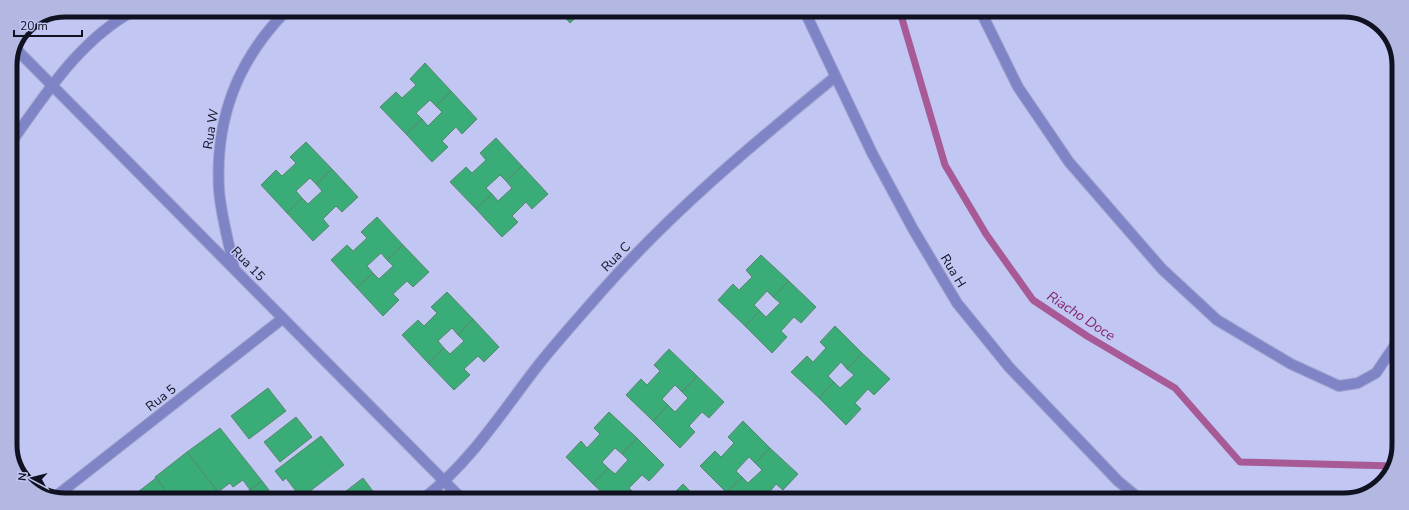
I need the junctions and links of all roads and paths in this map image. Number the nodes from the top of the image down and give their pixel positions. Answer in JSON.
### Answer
{"nodes":[{"id":1,"x":124,"y":17,"type":"edge"},
{"id":2,"x":280,"y":17,"type":"edge"},
{"id":3,"x":807,"y":17,"type":"edge"},
{"id":4,"x":984,"y":17,"type":"edge"},
{"id":5,"x":19,"y":52,"type":"edge"},
{"id":6,"x":836,"y":77,"type":"junction"},
{"id":7,"x":52,"y":86,"type":"junction"},
{"id":8,"x":17,"y":134,"type":"edge"},
{"id":9,"x":234,"y":268,"type":"junction"},
{"id":10,"x":282,"y":320,"type":"junction"},
{"id":11,"x":1392,"y":349,"type":"edge"},
{"id":12,"x":445,"y":482,"type":"junction"},
{"id":13,"x":61,"y":493,"type":"edge"},
{"id":14,"x":431,"y":493,"type":"edge"},
{"id":15,"x":456,"y":493,"type":"edge"},
{"id":16,"x":1133,"y":493,"type":"edge"}],
"edges":[{"from":1,"to":7,"type":"street"},
{"from":2,"to":9,"type":"street","name":"Rua W"},
{"from":3,"to":6,"type":"street","name":"Rua H"},
{"from":4,"to":11,"type":"street"},
{"from":5,"to":7,"type":"street","name":"Rua 15"},
{"from":6,"to":12,"type":"street","name":"Rua C"},
{"from":6,"to":16,"type":"street","name":"Rua H"},
{"from":7,"to":8,"type":"street"},
{"from":7,"to":9,"type":"street","name":"Rua 15"},
{"from":9,"to":10,"type":"street","name":"Rua 15"},
{"from":10,"to":12,"type":"street","name":"Rua 15"},
{"from":10,"to":13,"type":"street","name":"Rua 5"},
{"from":12,"to":14,"type":"street","name":"Rua C"},
{"from":12,"to":15,"type":"street","name":"Rua 15"}]}
